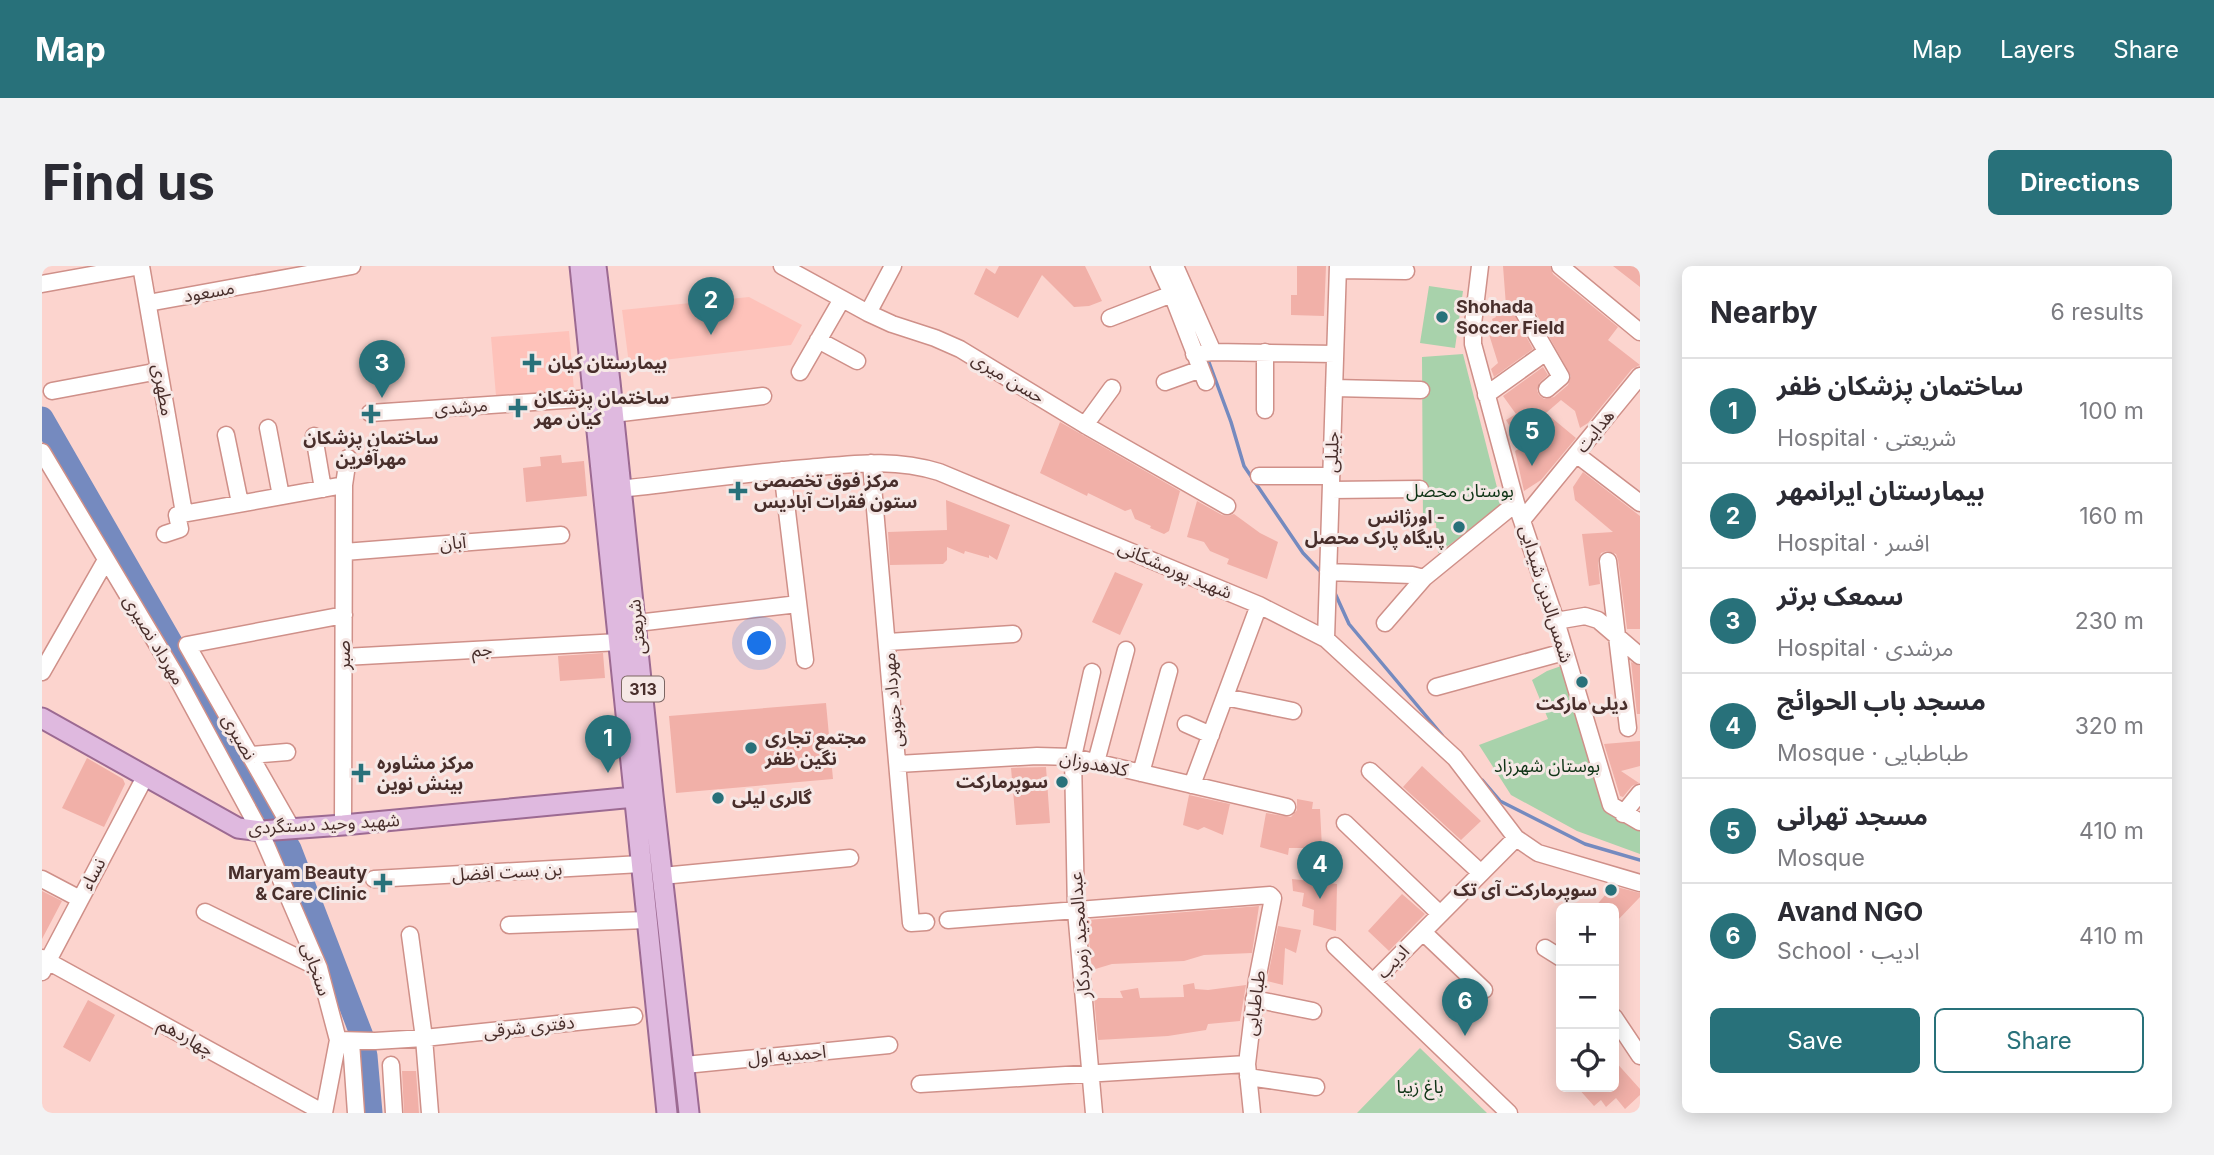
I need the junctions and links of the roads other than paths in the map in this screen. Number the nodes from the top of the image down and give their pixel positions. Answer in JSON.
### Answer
{"nodes":[{"id":1,"x":141,"y":266,"type":"edge"},
{"id":2,"x":352,"y":266,"type":"edge"},
{"id":3,"x":580,"y":266,"type":"edge"},
{"id":4,"x":596,"y":266,"type":"edge"},
{"id":5,"x":782,"y":266,"type":"edge"},
{"id":6,"x":893,"y":266,"type":"edge"},
{"id":7,"x":1159,"y":266,"type":"edge"},
{"id":8,"x":1175,"y":266,"type":"edge"},
{"id":9,"x":1480,"y":266,"type":"edge"},
{"id":10,"x":1560,"y":266,"type":"edge"},
{"id":11,"x":1338,"y":268,"type":"edge"},
{"id":12,"x":1406,"y":271,"type":"dead end"},
{"id":13,"x":42,"y":284,"type":"edge"},
{"id":14,"x":1172,"y":294,"type":"junction"},
{"id":15,"x":842,"y":299,"type":"junction"},
{"id":16,"x":148,"y":303,"type":"junction"},
{"id":17,"x":1523,"y":310,"type":"dead end"},
{"id":18,"x":868,"y":313,"type":"junction"},
{"id":19,"x":1110,"y":318,"type":"dead end"},
{"id":20,"x":1640,"y":332,"type":"edge"},
{"id":21,"x":818,"y":340,"type":"junction"},
{"id":22,"x":1213,"y":352,"type":"junction"},
{"id":23,"x":1265,"y":352,"type":"junction"},
{"id":24,"x":1546,"y":352,"type":"junction"},
{"id":25,"x":1194,"y":354,"type":"junction"},
{"id":26,"x":1335,"y":354,"type":"junction"},
{"id":27,"x":858,"y":361,"type":"dead end"},
{"id":28,"x":159,"y":371,"type":"junction"},
{"id":29,"x":800,"y":372,"type":"dead end"},
{"id":30,"x":1640,"y":376,"type":"edge"},
{"id":31,"x":1165,"y":382,"type":"dead end"},
{"id":32,"x":1112,"y":387,"type":"dead end"},
{"id":33,"x":1334,"y":388,"type":"junction"},
{"id":34,"x":1547,"y":389,"type":"dead end"},
{"id":35,"x":1421,"y":390,"type":"dead end"},
{"id":36,"x":52,"y":391,"type":"dead end"},
{"id":37,"x":1486,"y":395,"type":"junction"},
{"id":38,"x":763,"y":396,"type":"dead end"},
{"id":39,"x":594,"y":398,"type":"junction"},
{"id":40,"x":1265,"y":410,"type":"dead end"},
{"id":41,"x":370,"y":413,"type":"dead end"},
{"id":42,"x":613,"y":414,"type":"junction"},
{"id":43,"x":1085,"y":425,"type":"junction"},
{"id":44,"x":268,"y":428,"type":"dead end"},
{"id":45,"x":226,"y":435,"type":"dead end"},
{"id":46,"x":314,"y":436,"type":"dead end"},
{"id":47,"x":42,"y":452,"type":"edge"},
{"id":48,"x":1576,"y":454,"type":"junction"},
{"id":49,"x":348,"y":458,"type":"dead end"},
{"id":50,"x":871,"y":463,"type":"junction"},
{"id":51,"x":47,"y":465,"type":"edge"},
{"id":52,"x":782,"y":470,"type":"junction"},
{"id":53,"x":1259,"y":476,"type":"dead end"},
{"id":54,"x":1331,"y":483,"type":"junction"},
{"id":55,"x":344,"y":485,"type":"junction"},
{"id":56,"x":323,"y":489,"type":"junction"},
{"id":57,"x":621,"y":489,"type":"junction"},
{"id":58,"x":1420,"y":489,"type":"dead end"},
{"id":59,"x":281,"y":496,"type":"junction"},
{"id":60,"x":240,"y":503,"type":"junction"},
{"id":61,"x":1516,"y":503,"type":"junction"},
{"id":62,"x":1640,"y":503,"type":"edge"},
{"id":63,"x":1227,"y":506,"type":"dead end"},
{"id":64,"x":184,"y":513,"type":"junction"},
{"id":65,"x":1523,"y":519,"type":"junction"},
{"id":66,"x":165,"y":534,"type":"dead end"},
{"id":67,"x":561,"y":534,"type":"dead end"},
{"id":68,"x":344,"y":552,"type":"junction"},
{"id":69,"x":106,"y":560,"type":"junction"},
{"id":70,"x":1608,"y":561,"type":"dead end"},
{"id":71,"x":1328,"y":572,"type":"junction"},
{"id":72,"x":1418,"y":577,"type":"junction"},
{"id":73,"x":798,"y":604,"type":"junction"},
{"id":74,"x":1259,"y":606,"type":"junction"},
{"id":75,"x":344,"y":615,"type":"junction"},
{"id":76,"x":1556,"y":621,"type":"junction"},
{"id":77,"x":1385,"y":622,"type":"dead end"},
{"id":78,"x":637,"y":623,"type":"junction"},
{"id":79,"x":1013,"y":634,"type":"dead end"},
{"id":80,"x":1617,"y":638,"type":"junction"},
{"id":81,"x":1326,"y":639,"type":"junction"},
{"id":82,"x":620,"y":642,"type":"junction"},
{"id":83,"x":888,"y":642,"type":"junction"},
{"id":84,"x":1126,"y":650,"type":"dead end"},
{"id":85,"x":1564,"y":652,"type":"junction"},
{"id":86,"x":1640,"y":655,"type":"edge"},
{"id":87,"x":344,"y":657,"type":"junction"},
{"id":88,"x":805,"y":660,"type":"dead end"},
{"id":89,"x":1168,"y":671,"type":"dead end"},
{"id":90,"x":42,"y":672,"type":"edge"},
{"id":91,"x":1092,"y":672,"type":"dead end"},
{"id":92,"x":1436,"y":687,"type":"dead end"},
{"id":93,"x":1225,"y":697,"type":"junction"},
{"id":94,"x":1293,"y":711,"type":"dead end"},
{"id":95,"x":42,"y":718,"type":"edge"},
{"id":96,"x":1186,"y":724,"type":"dead end"},
{"id":97,"x":1628,"y":728,"type":"dead end"},
{"id":98,"x":1211,"y":735,"type":"junction"},
{"id":99,"x":287,"y":752,"type":"dead end"},
{"id":100,"x":250,"y":755,"type":"junction"},
{"id":101,"x":1073,"y":758,"type":"junction"},
{"id":102,"x":1096,"y":762,"type":"junction"},
{"id":103,"x":898,"y":764,"type":"junction"},
{"id":104,"x":1370,"y":771,"type":"dead end"},
{"id":105,"x":1141,"y":772,"type":"junction"},
{"id":106,"x":145,"y":777,"type":"junction"},
{"id":107,"x":1192,"y":785,"type":"junction"},
{"id":108,"x":1640,"y":793,"type":"edge"},
{"id":109,"x":641,"y":802,"type":"junction"},
{"id":110,"x":1286,"y":807,"type":"dead end"},
{"id":111,"x":1623,"y":814,"type":"junction"},
{"id":112,"x":1640,"y":822,"type":"edge"},
{"id":113,"x":1345,"y":823,"type":"dead end"},
{"id":114,"x":343,"y":825,"type":"junction"},
{"id":115,"x":276,"y":830,"type":"junction"},
{"id":116,"x":1516,"y":838,"type":"junction"},
{"id":117,"x":850,"y":858,"type":"dead end"},
{"id":118,"x":641,"y":864,"type":"junction"},
{"id":119,"x":1480,"y":873,"type":"junction"},
{"id":120,"x":662,"y":876,"type":"junction"},
{"id":121,"x":42,"y":878,"type":"edge"},
{"id":122,"x":374,"y":879,"type":"dead end"},
{"id":123,"x":1640,"y":883,"type":"edge"},
{"id":124,"x":80,"y":899,"type":"junction"},
{"id":125,"x":1076,"y":911,"type":"junction"},
{"id":126,"x":205,"y":912,"type":"dead end"},
{"id":127,"x":1440,"y":914,"type":"junction"},
{"id":128,"x":647,"y":920,"type":"junction"},
{"id":129,"x":948,"y":920,"type":"dead end"},
{"id":130,"x":926,"y":922,"type":"dead end"},
{"id":131,"x":509,"y":925,"type":"dead end"},
{"id":132,"x":1423,"y":932,"type":"junction"},
{"id":133,"x":410,"y":935,"type":"dead end"},
{"id":134,"x":1335,"y":946,"type":"dead end"},
{"id":135,"x":1545,"y":948,"type":"dead end"},
{"id":136,"x":1556,"y":955,"type":"edge"},
{"id":137,"x":44,"y":963,"type":"edge"},
{"id":138,"x":318,"y":968,"type":"junction"},
{"id":139,"x":1373,"y":982,"type":"junction"},
{"id":140,"x":676,"y":985,"type":"junction"},
{"id":141,"x":654,"y":987,"type":"junction"},
{"id":142,"x":1484,"y":990,"type":"dead end"},
{"id":143,"x":1255,"y":999,"type":"junction"},
{"id":144,"x":1313,"y":1011,"type":"dead end"},
{"id":145,"x":634,"y":1016,"type":"dead end"},
{"id":146,"x":1619,"y":1024,"type":"edge"},
{"id":147,"x":424,"y":1038,"type":"junction"},
{"id":148,"x":344,"y":1041,"type":"junction"},
{"id":149,"x":890,"y":1045,"type":"dead end"},
{"id":150,"x":1640,"y":1056,"type":"edge"},
{"id":151,"x":391,"y":1065,"type":"dead end"},
{"id":152,"x":685,"y":1065,"type":"junction"},
{"id":153,"x":1248,"y":1070,"type":"junction"},
{"id":154,"x":1091,"y":1074,"type":"junction"},
{"id":155,"x":920,"y":1084,"type":"dead end"},
{"id":156,"x":1316,"y":1087,"type":"dead end"},
{"id":157,"x":324,"y":1113,"type":"edge"},
{"id":158,"x":356,"y":1113,"type":"edge"},
{"id":159,"x":394,"y":1113,"type":"edge"},
{"id":160,"x":430,"y":1113,"type":"edge"},
{"id":161,"x":667,"y":1113,"type":"edge"},
{"id":162,"x":689,"y":1113,"type":"edge"},
{"id":163,"x":1094,"y":1113,"type":"edge"},
{"id":164,"x":1252,"y":1113,"type":"edge"},
{"id":165,"x":1509,"y":1113,"type":"edge"}],
"edges":[{"from":1,"to":13,"type":"street"},
{"from":1,"to":16,"type":"street","name":"مطهری"},
{"from":2,"to":16,"type":"street","name":"مسعود"},
{"from":3,"to":39,"type":"main road","name":"شریعتی","number":"313"},
{"from":4,"to":42,"type":"main road","name":"شریعتی","number":"313"},
{"from":5,"to":15,"type":"street","name":"حسن میری"},
{"from":6,"to":18,"type":"street"},
{"from":7,"to":14,"type":"street"},
{"from":8,"to":22,"type":"street"},
{"from":9,"to":37,"type":"street","name":"شمس‌الدین شیدایی"},
{"from":10,"to":20,"type":"street"},
{"from":11,"to":12,"type":"street"},
{"from":11,"to":26,"type":"street","name":"جلیلی"},
{"from":14,"to":19,"type":"street"},
{"from":14,"to":25,"type":"street"},
{"from":15,"to":18,"type":"street","name":"حسن میری"},
{"from":15,"to":21,"type":"street"},
{"from":16,"to":28,"type":"street","name":"مطهری"},
{"from":17,"to":24,"type":"street"},
{"from":18,"to":43,"type":"street","name":"حسن میری"},
{"from":21,"to":27,"type":"street"},
{"from":21,"to":29,"type":"street"},
{"from":22,"to":23,"type":"street"},
{"from":22,"to":25,"type":"street"},
{"from":23,"to":26,"type":"street"},
{"from":23,"to":40,"type":"street"},
{"from":24,"to":34,"type":"street"},
{"from":24,"to":37,"type":"street"},
{"from":25,"to":31,"type":"street"},
{"from":26,"to":33,"type":"street","name":"جلیلی"},
{"from":28,"to":36,"type":"street"},
{"from":28,"to":64,"type":"street","name":"مطهری"},
{"from":30,"to":48,"type":"street","name":"هدایت"},
{"from":32,"to":43,"type":"street"},
{"from":33,"to":35,"type":"street"},
{"from":33,"to":54,"type":"street","name":"جلیلی"},
{"from":37,"to":61,"type":"street","name":"شمس‌الدین شیدایی"},
{"from":38,"to":42,"type":"street"},
{"from":39,"to":41,"type":"street","name":"مرشدی"},
{"from":39,"to":82,"type":"main road","name":"شریعتی","number":"313"},
{"from":42,"to":57,"type":"main road","name":"شریعتی","number":"313"},
{"from":43,"to":63,"type":"street","name":"حسن میری"},
{"from":44,"to":59,"type":"street"},
{"from":45,"to":60,"type":"street"},
{"from":46,"to":56,"type":"street"},
{"from":47,"to":51,"type":"street","name":"مهرداد نصیری"},
{"from":48,"to":62,"type":"street"},
{"from":48,"to":65,"type":"street","name":"هدایت"},
{"from":49,"to":55,"type":"street","name":"صبر"},
{"from":50,"to":52,"type":"street","name":"شهید پورمشکانی"},
{"from":50,"to":74,"type":"street","name":"شهید پورمشکانی"},
{"from":50,"to":83,"type":"street","name":"مهرداد جنوبی"},
{"from":51,"to":69,"type":"street","name":"مهرداد نصیری"},
{"from":52,"to":57,"type":"street","name":"شهید پورمشکانی"},
{"from":52,"to":73,"type":"street"},
{"from":53,"to":54,"type":"street"},
{"from":54,"to":58,"type":"street"},
{"from":54,"to":71,"type":"street","name":"جلیلی"},
{"from":55,"to":56,"type":"street"},
{"from":55,"to":68,"type":"street","name":"صبر"},
{"from":56,"to":59,"type":"street"},
{"from":57,"to":78,"type":"main road","name":"شریعتی","number":"313"},
{"from":59,"to":60,"type":"street"},
{"from":60,"to":64,"type":"street"},
{"from":61,"to":65,"type":"street","name":"شمس‌الدین شیدایی"},
{"from":61,"to":72,"type":"street"},
{"from":64,"to":66,"type":"street"},
{"from":65,"to":76,"type":"street","name":"شمس‌الدین شیدایی"},
{"from":67,"to":68,"type":"street","name":"آبان"},
{"from":68,"to":75,"type":"street","name":"صبر"},
{"from":69,"to":90,"type":"street"},
{"from":69,"to":115,"type":"street","name":"مهرداد نصیری"},
{"from":70,"to":80,"type":"street"},
{"from":71,"to":72,"type":"street"},
{"from":71,"to":81,"type":"street","name":"جلیلی"},
{"from":72,"to":77,"type":"street"},
{"from":73,"to":78,"type":"street"},
{"from":73,"to":88,"type":"street"},
{"from":74,"to":81,"type":"street","name":"شهید پورمشکانی"},
{"from":74,"to":93,"type":"street"},
{"from":75,"to":87,"type":"street","name":"صبر"},
{"from":75,"to":100,"type":"street","name":"نصیری"},
{"from":76,"to":80,"type":"street"},
{"from":76,"to":85,"type":"street","name":"شمس‌الدین شیدایی"},
{"from":78,"to":109,"type":"main road","name":"شریعتی","number":"313"},
{"from":79,"to":83,"type":"street"},
{"from":80,"to":86,"type":"street"},
{"from":80,"to":97,"type":"street"},
{"from":81,"to":116,"type":"street","name":"شهید پورمشکانی"},
{"from":82,"to":87,"type":"street","name":"جم"},
{"from":82,"to":109,"type":"main road","name":"شریعتی","number":"313"},
{"from":83,"to":103,"type":"street","name":"مهرداد جنوبی"},
{"from":84,"to":102,"type":"street"},
{"from":85,"to":92,"type":"street"},
{"from":85,"to":111,"type":"street","name":"شمس‌الدین شیدایی"},
{"from":87,"to":114,"type":"street","name":"صبر"},
{"from":89,"to":105,"type":"street"},
{"from":91,"to":101,"type":"street","name":"عبدالمجید زمردکار"},
{"from":93,"to":94,"type":"street"},
{"from":93,"to":98,"type":"street"},
{"from":95,"to":106,"type":"main road","name":"شهید وحید دستگردی"},
{"from":96,"to":98,"type":"street"},
{"from":98,"to":107,"type":"street"},
{"from":99,"to":100,"type":"street"},
{"from":100,"to":115,"type":"street","name":"نصیری"},
{"from":101,"to":102,"type":"street","name":"کلاهدوزان"},
{"from":101,"to":103,"type":"street","name":"کلاهدوزان"},
{"from":101,"to":125,"type":"street","name":"عبدالمجید زمردکار"},
{"from":102,"to":105,"type":"street","name":"کلاهدوزان"},
{"from":103,"to":130,"type":"street","name":"مهرداد جنوبی"},
{"from":104,"to":119,"type":"street"},
{"from":105,"to":107,"type":"street","name":"کلاهدوزان"},
{"from":106,"to":115,"type":"main road","name":"شهید وحید دستگردی"},
{"from":106,"to":124,"type":"street","name":"نساء"},
{"from":107,"to":110,"type":"street","name":"کلاهدوزان"},
{"from":108,"to":111,"type":"street"},
{"from":109,"to":114,"type":"main road","name":"شهید وحید دستگردی"},
{"from":109,"to":118,"type":"main road","name":"شریعتی","number":"313"},
{"from":109,"to":120,"type":"main road","name":"شریعتی","number":"313"},
{"from":111,"to":112,"type":"street"},
{"from":113,"to":127,"type":"street"},
{"from":114,"to":115,"type":"main road","name":"شهید وحید دستگردی"},
{"from":115,"to":138,"type":"street","name":"سنجابی"},
{"from":116,"to":119,"type":"street","name":"ادیب"},
{"from":116,"to":123,"type":"street","name":"شهید پورمشکانی"},
{"from":117,"to":120,"type":"street"},
{"from":118,"to":122,"type":"street","name":"بن بست افضل"},
{"from":118,"to":128,"type":"main road","name":"شریعتی","number":"313"},
{"from":119,"to":127,"type":"street","name":"ادیب"},
{"from":120,"to":140,"type":"main road","name":"شریعتی","number":"313"},
{"from":121,"to":124,"type":"street"},
{"from":124,"to":137,"type":"street","name":"نساء"},
{"from":125,"to":129,"type":"street"},
{"from":125,"to":143,"type":"street","name":"طباطبایی"},
{"from":125,"to":154,"type":"street","name":"عبدالمجید زمردکار"},
{"from":126,"to":138,"type":"street"},
{"from":127,"to":132,"type":"street","name":"ادیب"},
{"from":128,"to":131,"type":"street"},
{"from":128,"to":141,"type":"main road","name":"شریعتی","number":"313"},
{"from":132,"to":139,"type":"street","name":"ادیب"},
{"from":132,"to":142,"type":"street"},
{"from":133,"to":147,"type":"street"},
{"from":134,"to":139,"type":"street"},
{"from":135,"to":136,"type":"street"},
{"from":137,"to":157,"type":"street","name":"چهاردهم"},
{"from":138,"to":148,"type":"street","name":"سنجابی"},
{"from":139,"to":165,"type":"street","name":"ادیب"},
{"from":140,"to":141,"type":"main road"},
{"from":140,"to":152,"type":"main road","name":"شریعتی","number":"313"},
{"from":141,"to":161,"type":"main road","name":"شریعتی","number":"313"},
{"from":143,"to":144,"type":"street"},
{"from":143,"to":153,"type":"street","name":"طباطبایی"},
{"from":145,"to":147,"type":"street","name":"دفتری شرقی"},
{"from":146,"to":150,"type":"street"},
{"from":147,"to":148,"type":"street","name":"دفتری شرقی"},
{"from":147,"to":160,"type":"street"},
{"from":148,"to":157,"type":"street","name":"سنجابی"},
{"from":148,"to":158,"type":"street"},
{"from":149,"to":152,"type":"street","name":"احمدیه اول"},
{"from":151,"to":159,"type":"street"},
{"from":152,"to":162,"type":"main road","name":"شریعتی","number":"313"},
{"from":153,"to":154,"type":"street"},
{"from":153,"to":156,"type":"street"},
{"from":153,"to":164,"type":"street","name":"طباطبایی"},
{"from":154,"to":155,"type":"street"},
{"from":154,"to":163,"type":"street","name":"عبدالمجید زمردکار"}]}
